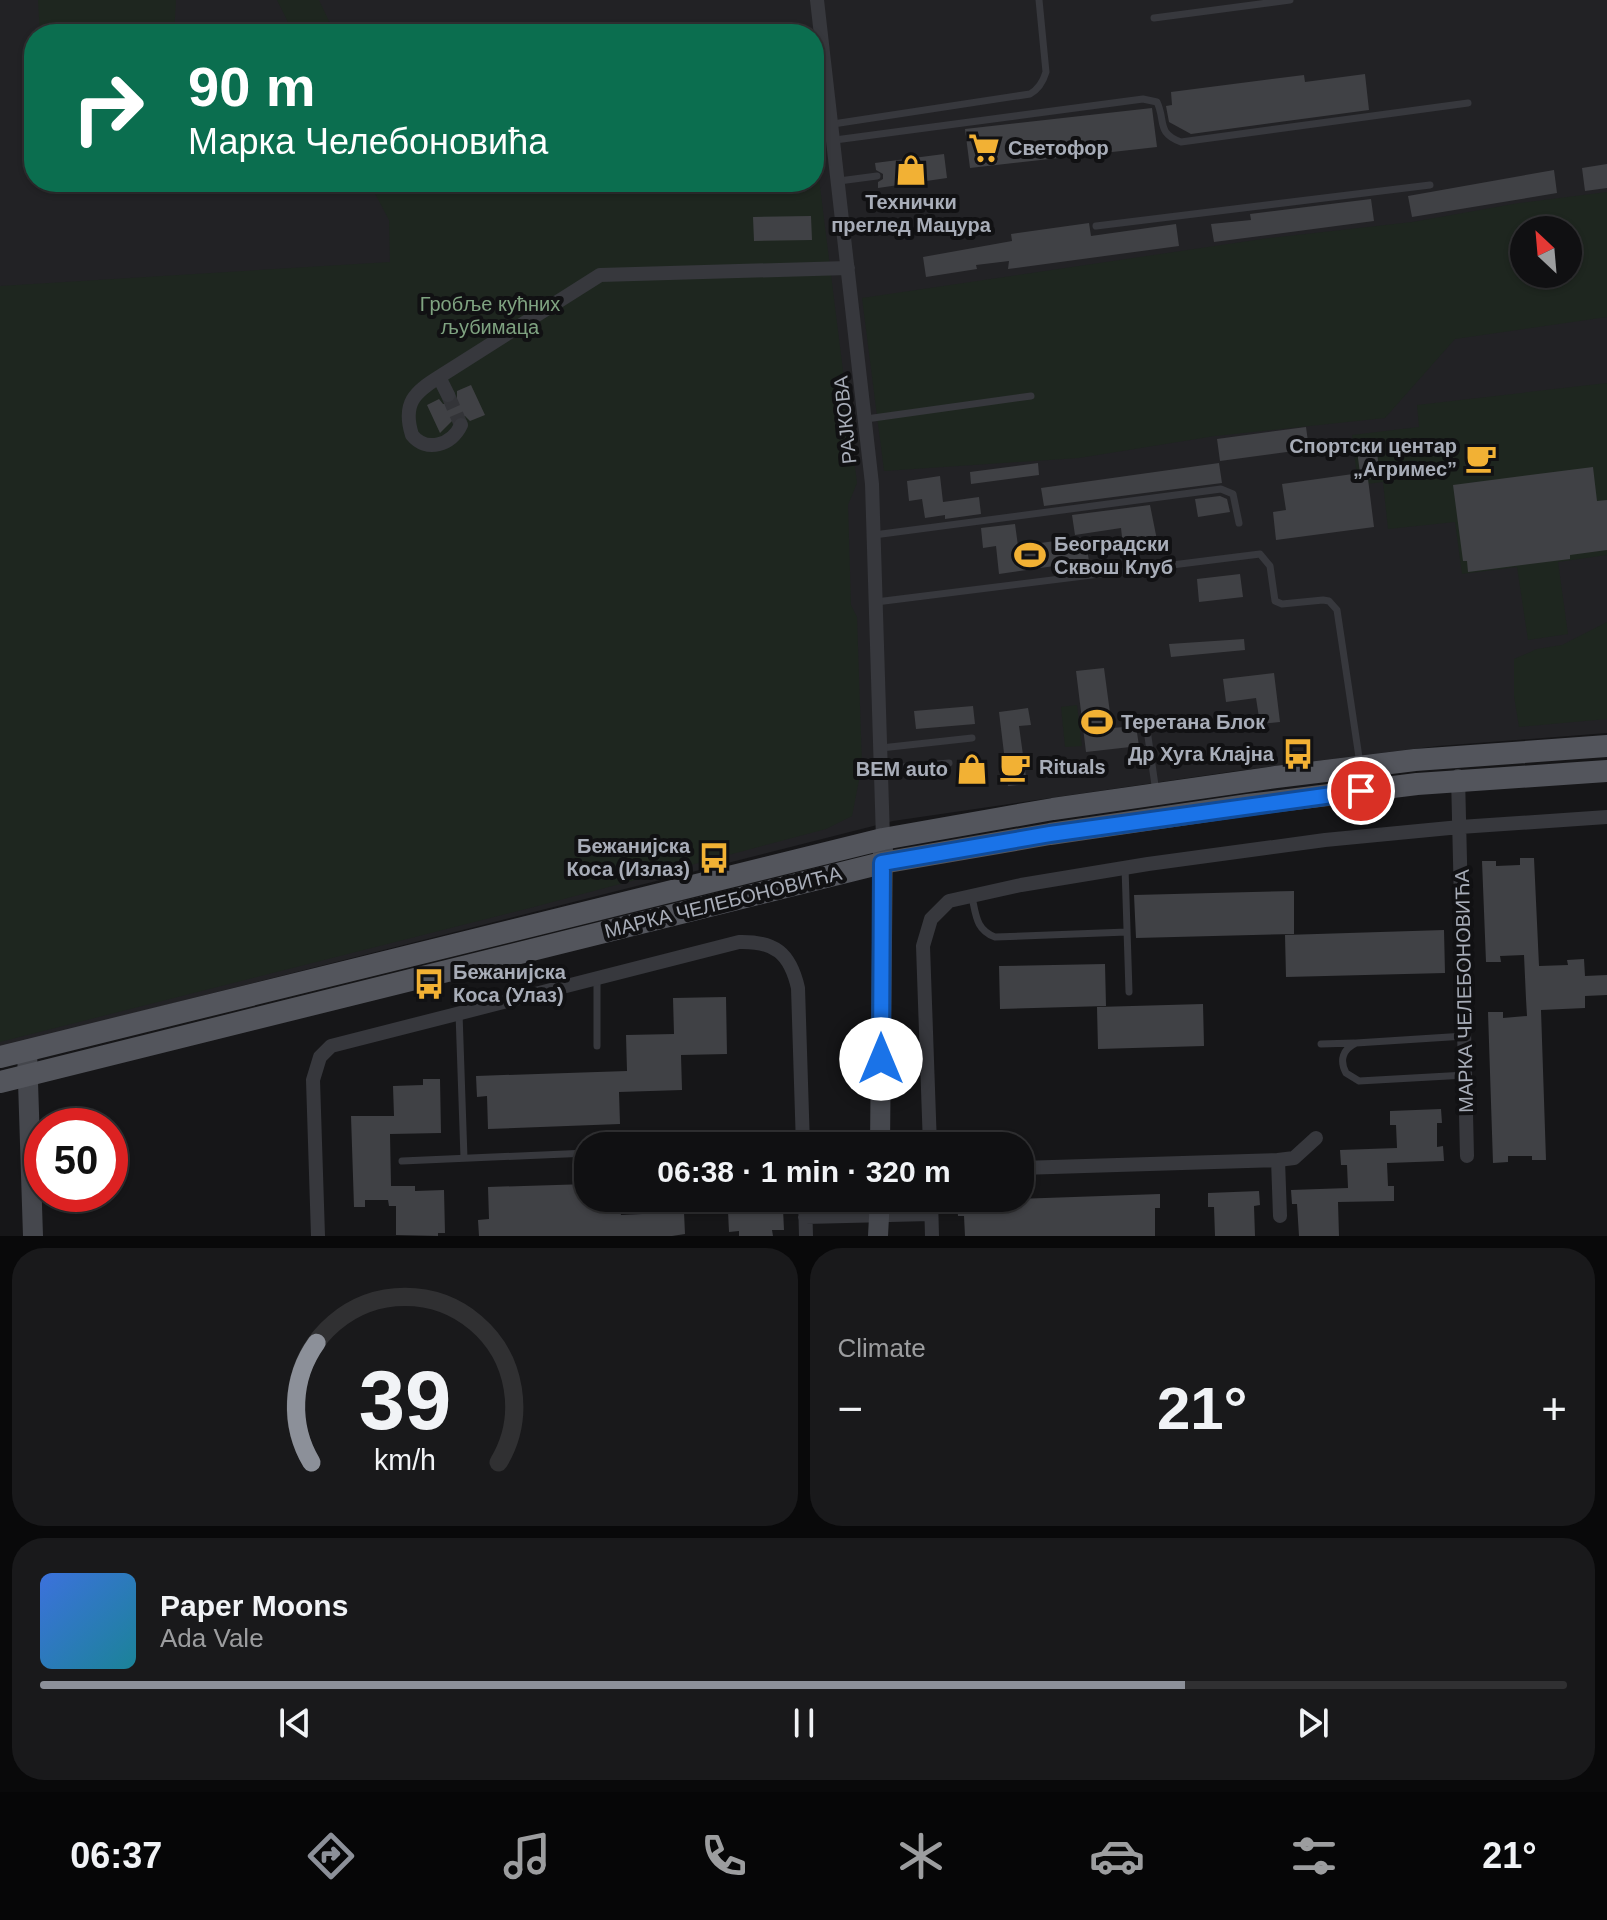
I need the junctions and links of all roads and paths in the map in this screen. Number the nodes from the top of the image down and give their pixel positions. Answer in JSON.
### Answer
{"nodes":[{"id":1,"x":817,"y":0,"type":"edge"},
{"id":2,"x":1051,"y":0,"type":"edge"},
{"id":3,"x":1290,"y":0,"type":"edge"},
{"id":4,"x":1039,"y":1,"type":"edge"},
{"id":5,"x":1154,"y":18,"type":"dead end"},
{"id":6,"x":820,"y":24,"type":"edge"},
{"id":7,"x":824,"y":54,"type":"edge"},
{"id":8,"x":1468,"y":103,"type":"dead end"},
{"id":9,"x":833,"y":124,"type":"junction"},
{"id":10,"x":835,"y":140,"type":"junction"},
{"id":11,"x":877,"y":176,"type":"dead end"},
{"id":12,"x":839,"y":181,"type":"junction"},
{"id":13,"x":1430,"y":185,"type":"dead end"},
{"id":14,"x":1096,"y":226,"type":"dead end"},
{"id":15,"x":848,"y":268,"type":"junction"},
{"id":16,"x":439,"y":377,"type":"junction"},
{"id":17,"x":448,"y":395,"type":"tunnel mouth"},
{"id":18,"x":1031,"y":396,"type":"dead end"},
{"id":19,"x":866,"y":419,"type":"junction"},
{"id":20,"x":461,"y":425,"type":"dead end"},
{"id":21,"x":1239,"y":523,"type":"dead end"},
{"id":22,"x":874,"y":535,"type":"junction"},
{"id":23,"x":876,"y":602,"type":"junction"},
{"id":24,"x":1146,"y":723,"type":"dead end"},
{"id":25,"x":972,"y":738,"type":"dead end"},
{"id":26,"x":1607,"y":746,"type":"edge"},
{"id":27,"x":881,"y":748,"type":"junction"},
{"id":28,"x":1457,"y":757,"type":"junction"},
{"id":29,"x":949,"y":763,"type":"dead end"},
{"id":30,"x":1361,"y":767,"type":"junction"},
{"id":31,"x":881,"y":769,"type":"junction"},
{"id":32,"x":1607,"y":771,"type":"edge"},
{"id":33,"x":1458,"y":781,"type":"junction"},
{"id":34,"x":1156,"y":794,"type":"junction"},
{"id":35,"x":1607,"y":817,"type":"edge"},
{"id":36,"x":1460,"y":827,"type":"junction"},
{"id":37,"x":883,"y":839,"type":"junction"},
{"id":38,"x":882,"y":863,"type":"junction"},
{"id":39,"x":1125,"y":867,"type":"junction"},
{"id":40,"x":971,"y":895,"type":"junction"},
{"id":41,"x":1127,"y":932,"type":"junction"},
{"id":42,"x":597,"y":978,"type":"junction"},
{"id":43,"x":1129,"y":992,"type":"dead end"},
{"id":44,"x":459,"y":1013,"type":"junction"},
{"id":45,"x":1465,"y":1036,"type":"junction"},
{"id":46,"x":1356,"y":1043,"type":"junction"},
{"id":47,"x":1321,"y":1044,"type":"dead end"},
{"id":48,"x":597,"y":1046,"type":"dead end"},
{"id":49,"x":27,"y":1051,"type":"junction"},
{"id":50,"x":0,"y":1057,"type":"edge"},
{"id":51,"x":1466,"y":1075,"type":"junction"},
{"id":52,"x":28,"y":1076,"type":"junction"},
{"id":53,"x":0,"y":1082,"type":"edge"},
{"id":54,"x":803,"y":1132,"type":"edge"},
{"id":55,"x":880,"y":1132,"type":"edge"},
{"id":56,"x":930,"y":1132,"type":"edge"},
{"id":57,"x":1316,"y":1138,"type":"dead end"},
{"id":58,"x":574,"y":1154,"type":"edge"},
{"id":59,"x":1467,"y":1156,"type":"dead end"},
{"id":60,"x":464,"y":1158,"type":"junction"},
{"id":61,"x":1278,"y":1160,"type":"junction"},
{"id":62,"x":402,"y":1161,"type":"dead end"},
{"id":63,"x":1034,"y":1168,"type":"edge"},
{"id":64,"x":805,"y":1212,"type":"edge"},
{"id":65,"x":839,"y":1212,"type":"edge"},
{"id":66,"x":880,"y":1212,"type":"edge"},
{"id":67,"x":931,"y":1212,"type":"edge"},
{"id":68,"x":1280,"y":1216,"type":"dead end"},
{"id":69,"x":805,"y":1217,"type":"junction"},
{"id":70,"x":33,"y":1236,"type":"edge"},
{"id":71,"x":318,"y":1236,"type":"edge"},
{"id":72,"x":806,"y":1236,"type":"edge"},
{"id":73,"x":878,"y":1236,"type":"edge"},
{"id":74,"x":932,"y":1236,"type":"edge"}],
"edges":[{"from":1,"to":6,"type":"street","name":"РАЈКОВА"},
{"from":2,"to":4,"type":"lane"},
{"from":3,"to":5,"type":"lane"},
{"from":4,"to":9,"type":"lane"},
{"from":7,"to":9,"type":"street","name":"РАЈКОВА"},
{"from":8,"to":10,"type":"lane"},
{"from":9,"to":10,"type":"street","name":"РАЈКОВА"},
{"from":10,"to":12,"type":"street","name":"РАЈКОВА"},
{"from":11,"to":12,"type":"lane"},
{"from":12,"to":15,"type":"street","name":"РАЈКОВА"},
{"from":13,"to":14,"type":"lane"},
{"from":15,"to":16,"type":"street"},
{"from":15,"to":19,"type":"street","name":"РАЈКОВА"},
{"from":16,"to":17,"type":"street"},
{"from":16,"to":20,"type":"street"},
{"from":18,"to":19,"type":"lane"},
{"from":19,"to":22,"type":"street","name":"РАЈКОВА"},
{"from":21,"to":22,"type":"lane"},
{"from":22,"to":23,"type":"street","name":"РАЈКОВА"},
{"from":23,"to":27,"type":"street","name":"РАЈКОВА"},
{"from":23,"to":30,"type":"lane"},
{"from":24,"to":34,"type":"lane"},
{"from":25,"to":27,"type":"lane"},
{"from":26,"to":28,"type":"main road","name":"МАРКА ЧЕЛЕБОНОВИЋА"},
{"from":27,"to":31,"type":"street","name":"РАЈКОВА"},
{"from":28,"to":30,"type":"main road","name":"МАРКА ЧЕЛЕБОНОВИЋА"},
{"from":28,"to":33,"type":"street","name":"МАРКА ЧЕЛЕБОНОВИЋА"},
{"from":29,"to":31,"type":"lane"},
{"from":30,"to":34,"type":"main road","name":"МАРКА ЧЕЛЕБОНОВИЋА"},
{"from":31,"to":37,"type":"street","name":"РАЈКОВА"},
{"from":32,"to":33,"type":"main road","name":"МАРКА ЧЕЛЕБОНОВИЋА"},
{"from":33,"to":36,"type":"street","name":"МАРКА ЧЕЛЕБОНОВИЋА"},
{"from":33,"to":38,"type":"main road","name":"МАРКА ЧЕЛЕБОНОВИЋА"},
{"from":34,"to":37,"type":"main road","name":"МАРКА ЧЕЛЕБОНОВИЋА"},
{"from":35,"to":36,"type":"street"},
{"from":36,"to":39,"type":"street"},
{"from":36,"to":45,"type":"street","name":"МАРКА ЧЕЛЕБОНОВИЋА"},
{"from":37,"to":38,"type":"main road"},
{"from":37,"to":49,"type":"main road","name":"МАРКА ЧЕЛЕБОНОВИЋА"},
{"from":38,"to":52,"type":"main road","name":"МАРКА ЧЕЛЕБОНОВИЋА"},
{"from":38,"to":55,"type":"main road"},
{"from":39,"to":40,"type":"street"},
{"from":39,"to":41,"type":"lane"},
{"from":40,"to":41,"type":"lane"},
{"from":40,"to":56,"type":"street"},
{"from":41,"to":43,"type":"lane"},
{"from":42,"to":44,"type":"street"},
{"from":42,"to":48,"type":"lane"},
{"from":42,"to":54,"type":"street"},
{"from":44,"to":60,"type":"lane"},
{"from":44,"to":71,"type":"street"},
{"from":45,"to":46,"type":"lane"},
{"from":45,"to":51,"type":"street","name":"МАРКА ЧЕЛЕБОНОВИЋА"},
{"from":46,"to":47,"type":"lane"},
{"from":46,"to":51,"type":"lane"},
{"from":49,"to":50,"type":"main road","name":"МАРКА ЧЕЛЕБОНОВИЋА"},
{"from":49,"to":52,"type":"main road"},
{"from":51,"to":59,"type":"street","name":"МАРКА ЧЕЛЕБОНОВИЋА"},
{"from":52,"to":53,"type":"main road","name":"МАРКА ЧЕЛЕБОНОВИЋА"},
{"from":52,"to":70,"type":"main road"},
{"from":57,"to":61,"type":"street"},
{"from":58,"to":60,"type":"lane"},
{"from":60,"to":62,"type":"lane"},
{"from":61,"to":63,"type":"street"},
{"from":61,"to":68,"type":"street"},
{"from":64,"to":69,"type":"street"},
{"from":65,"to":69,"type":"street"},
{"from":66,"to":73,"type":"main road"},
{"from":67,"to":74,"type":"street"},
{"from":69,"to":72,"type":"street"}]}
